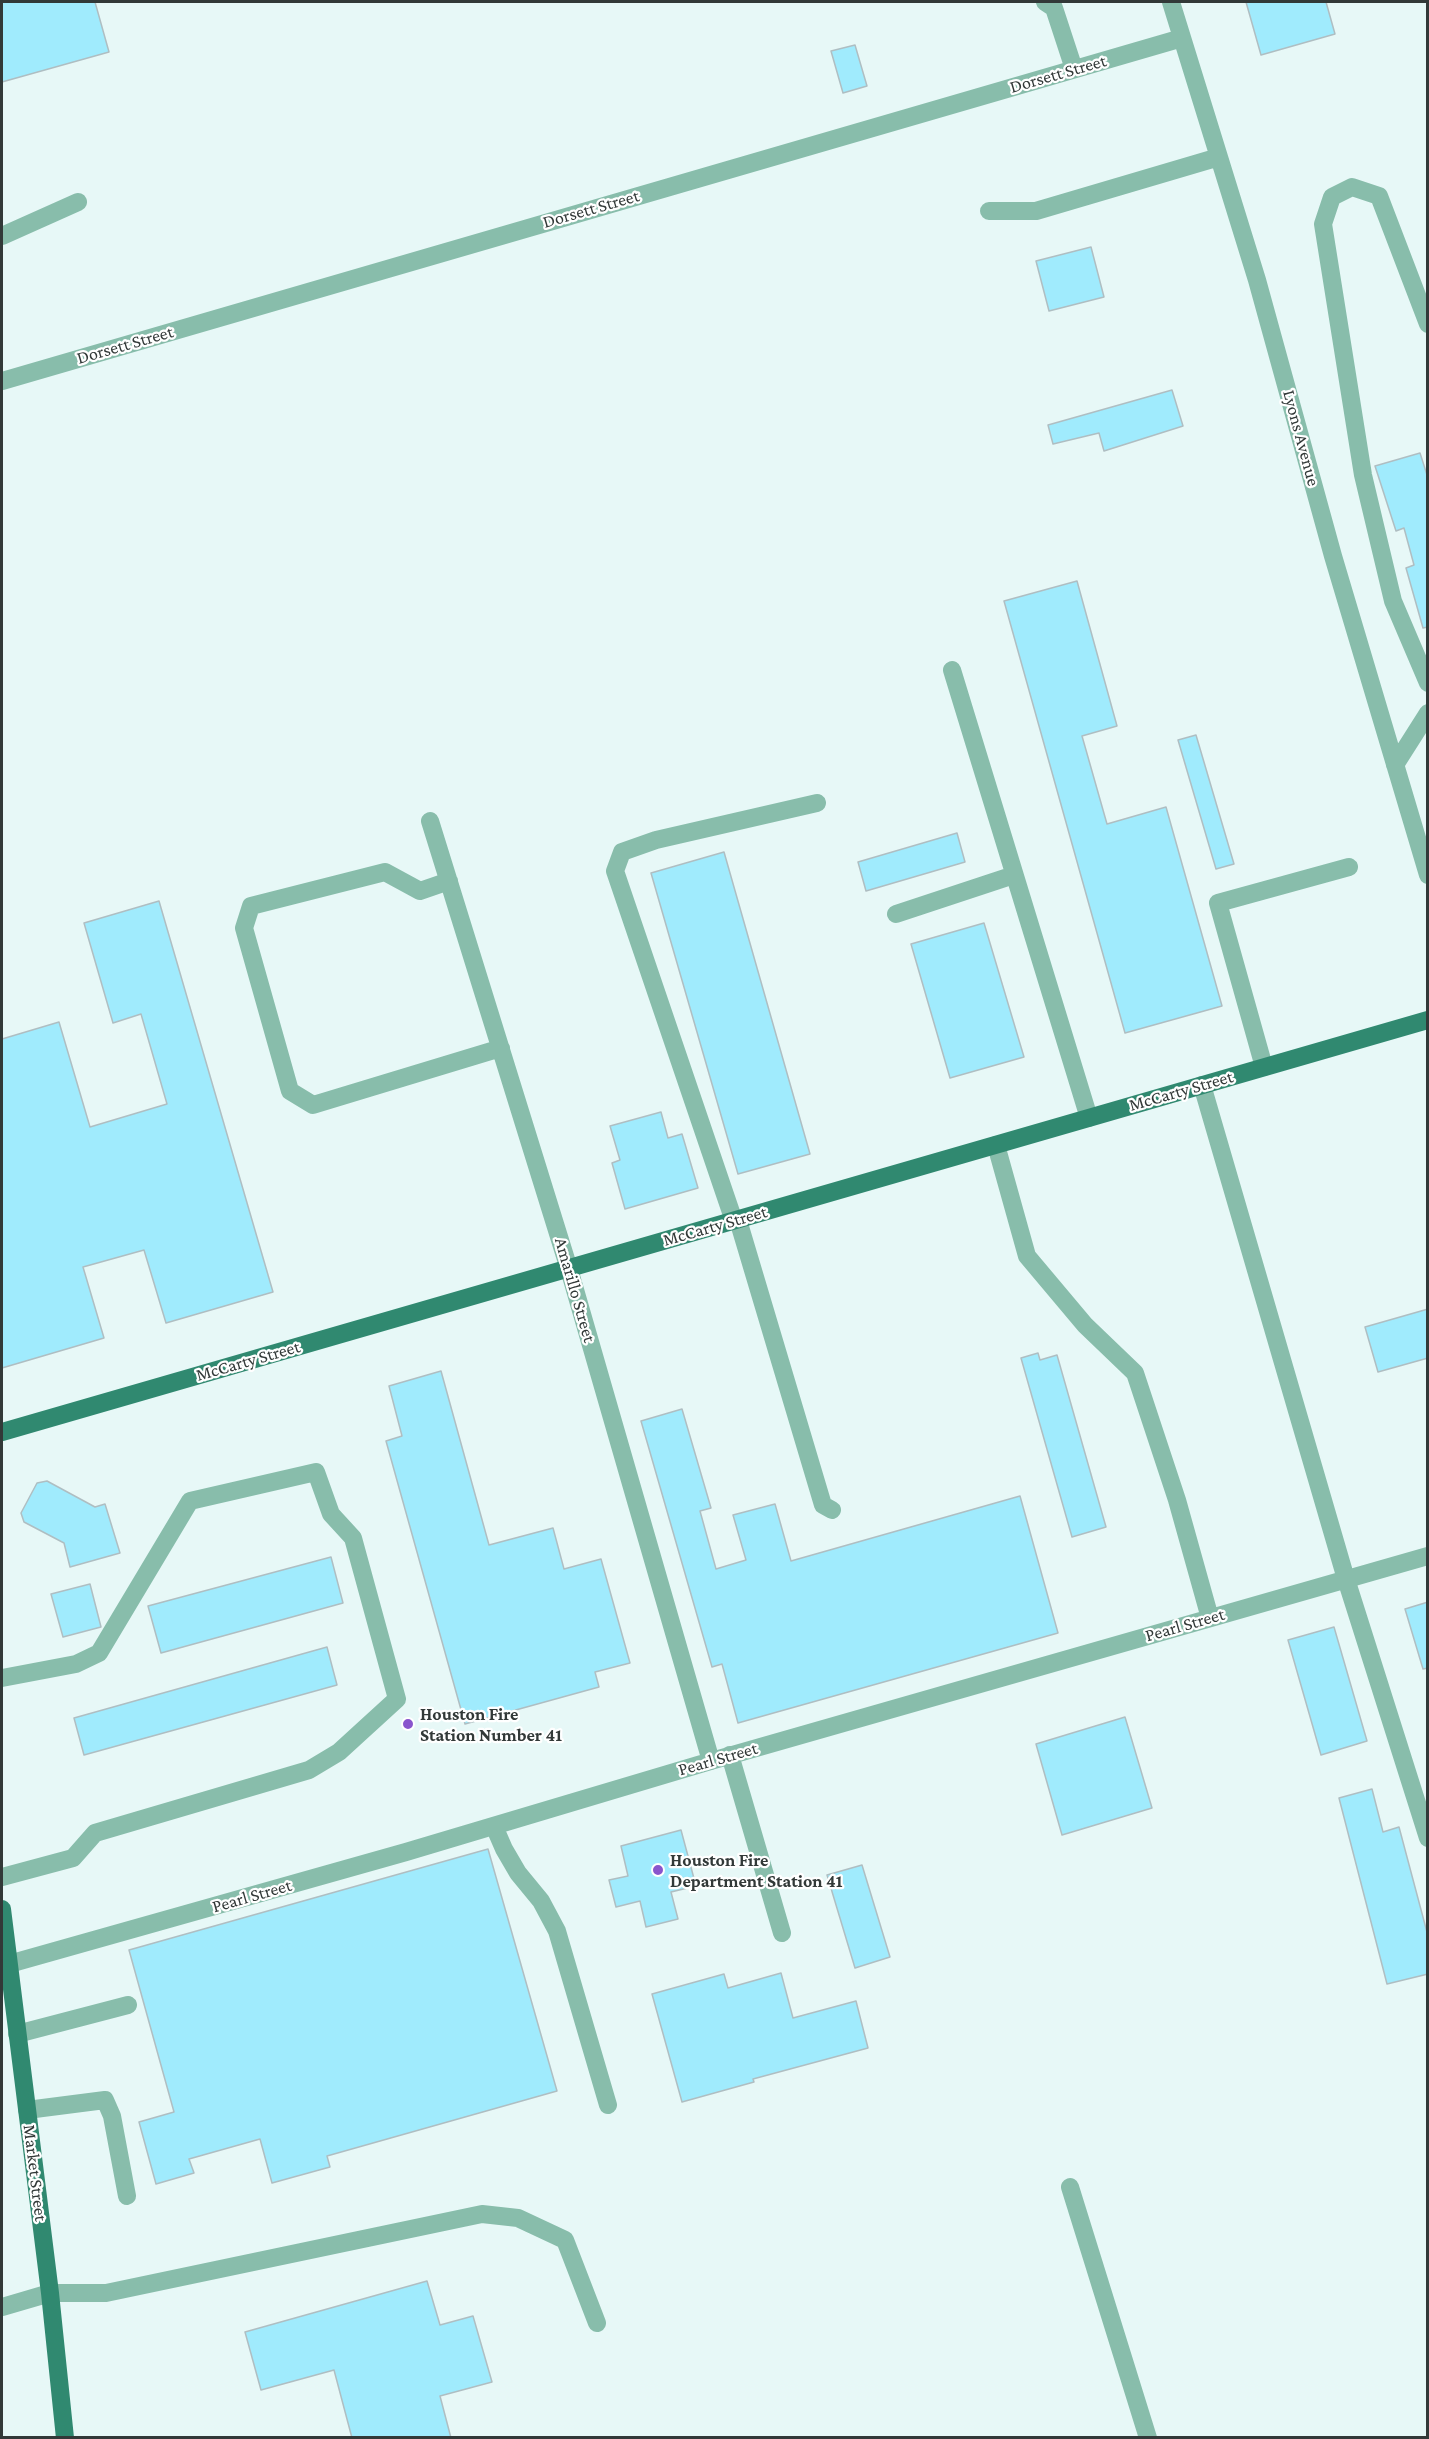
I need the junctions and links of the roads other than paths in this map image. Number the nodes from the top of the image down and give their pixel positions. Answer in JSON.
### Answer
{"nodes":[{"id":1,"x":1045,"y":2,"type":"edge"},
{"id":2,"x":1171,"y":2,"type":"edge"},
{"id":3,"x":1182,"y":38,"type":"junction"},
{"id":4,"x":1074,"y":69,"type":"junction"},
{"id":5,"x":1219,"y":157,"type":"junction"},
{"id":6,"x":78,"y":202,"type":"dead end"},
{"id":7,"x":989,"y":211,"type":"dead end"},
{"id":8,"x":2,"y":236,"type":"edge"},
{"id":9,"x":1428,"y":324,"type":"edge"},
{"id":10,"x":2,"y":381,"type":"edge"},
{"id":11,"x":952,"y":670,"type":"dead end"},
{"id":12,"x":1428,"y":683,"type":"edge"},
{"id":13,"x":1428,"y":713,"type":"edge"},
{"id":14,"x":1395,"y":765,"type":"junction"},
{"id":15,"x":817,"y":803,"type":"dead end"},
{"id":16,"x":1419,"y":817,"type":"edge"},
{"id":17,"x":430,"y":821,"type":"dead end"},
{"id":18,"x":1349,"y":867,"type":"dead end"},
{"id":19,"x":1014,"y":875,"type":"junction"},
{"id":20,"x":1428,"y":875,"type":"edge"},
{"id":21,"x":449,"y":881,"type":"junction"},
{"id":22,"x":896,"y":914,"type":"dead end"},
{"id":23,"x":1428,"y":1020,"type":"edge"},
{"id":24,"x":501,"y":1048,"type":"junction"},
{"id":25,"x":1264,"y":1067,"type":"junction"},
{"id":26,"x":1202,"y":1085,"type":"junction"},
{"id":27,"x":1089,"y":1118,"type":"junction"},
{"id":28,"x":996,"y":1145,"type":"junction"},
{"id":29,"x":736,"y":1220,"type":"junction"},
{"id":30,"x":569,"y":1269,"type":"junction"},
{"id":31,"x":2,"y":1432,"type":"edge"},
{"id":32,"x":832,"y":1510,"type":"dead end"},
{"id":33,"x":1428,"y":1556,"type":"edge"},
{"id":34,"x":1346,"y":1579,"type":"junction"},
{"id":35,"x":1210,"y":1618,"type":"junction"},
{"id":36,"x":2,"y":1678,"type":"edge"},
{"id":37,"x":730,"y":1755,"type":"junction"},
{"id":38,"x":711,"y":1761,"type":"junction"},
{"id":39,"x":494,"y":1826,"type":"junction"},
{"id":40,"x":1428,"y":1838,"type":"edge"},
{"id":41,"x":2,"y":1877,"type":"edge"},
{"id":42,"x":2,"y":1909,"type":"edge"},
{"id":43,"x":782,"y":1933,"type":"dead end"},
{"id":44,"x":9,"y":1964,"type":"junction"},
{"id":45,"x":128,"y":2005,"type":"dead end"},
{"id":46,"x":17,"y":2034,"type":"junction"},
{"id":47,"x":608,"y":2105,"type":"dead end"},
{"id":48,"x":27,"y":2110,"type":"junction"},
{"id":49,"x":1070,"y":2187,"type":"dead end"},
{"id":50,"x":127,"y":2196,"type":"dead end"},
{"id":51,"x":50,"y":2293,"type":"junction"},
{"id":52,"x":2,"y":2307,"type":"edge"},
{"id":53,"x":597,"y":2323,"type":"dead end"},
{"id":54,"x":65,"y":2438,"type":"edge"},
{"id":55,"x":1148,"y":2438,"type":"edge"}],
"edges":[{"from":1,"to":4,"type":"street"},
{"from":2,"to":3,"type":"street","name":"Lyons Avenue"},
{"from":3,"to":4,"type":"street","name":"Dorsett Street"},
{"from":3,"to":5,"type":"street","name":"Lyons Avenue"},
{"from":4,"to":10,"type":"street","name":"Dorsett Street"},
{"from":5,"to":7,"type":"street"},
{"from":5,"to":14,"type":"street","name":"Lyons Avenue"},
{"from":6,"to":8,"type":"street"},
{"from":9,"to":12,"type":"street"},
{"from":11,"to":19,"type":"street"},
{"from":13,"to":14,"type":"street"},
{"from":14,"to":16,"type":"street","name":"Lyons Avenue"},
{"from":15,"to":29,"type":"street"},
{"from":16,"to":20,"type":"street","name":"Lyons Avenue"},
{"from":17,"to":21,"type":"street","name":"Amarillo Street"},
{"from":18,"to":25,"type":"street"},
{"from":19,"to":22,"type":"street"},
{"from":19,"to":27,"type":"street"},
{"from":21,"to":24,"type":"street","name":"Amarillo Street"},
{"from":21,"to":24,"type":"street"},
{"from":23,"to":25,"type":"main road","name":"McCarty Street"},
{"from":24,"to":30,"type":"street","name":"Amarillo Street"},
{"from":25,"to":26,"type":"main road","name":"McCarty Street"},
{"from":26,"to":27,"type":"main road","name":"McCarty Street"},
{"from":26,"to":34,"type":"street"},
{"from":27,"to":28,"type":"main road","name":"McCarty Street"},
{"from":28,"to":29,"type":"main road","name":"McCarty Street"},
{"from":28,"to":35,"type":"street"},
{"from":29,"to":30,"type":"main road","name":"McCarty Street"},
{"from":29,"to":32,"type":"street"},
{"from":30,"to":31,"type":"main road","name":"McCarty Street"},
{"from":30,"to":38,"type":"street","name":"Amarillo Street"},
{"from":33,"to":34,"type":"street","name":"Pearl Street"},
{"from":34,"to":35,"type":"street","name":"Pearl Street"},
{"from":34,"to":40,"type":"street"},
{"from":35,"to":37,"type":"street","name":"Pearl Street"},
{"from":36,"to":41,"type":"street"},
{"from":37,"to":38,"type":"street","name":"Pearl Street"},
{"from":37,"to":43,"type":"street"},
{"from":38,"to":39,"type":"street","name":"Pearl Street"},
{"from":39,"to":44,"type":"street","name":"Pearl Street"},
{"from":39,"to":47,"type":"street"},
{"from":42,"to":44,"type":"main road","name":"Market Street"},
{"from":44,"to":46,"type":"main road","name":"Market Street"},
{"from":45,"to":46,"type":"street"},
{"from":46,"to":48,"type":"main road","name":"Market Street"},
{"from":48,"to":50,"type":"street"},
{"from":48,"to":51,"type":"main road","name":"Market Street"},
{"from":49,"to":55,"type":"street"},
{"from":51,"to":52,"type":"street"},
{"from":51,"to":53,"type":"street"},
{"from":51,"to":54,"type":"main road","name":"Market Street"}]}
